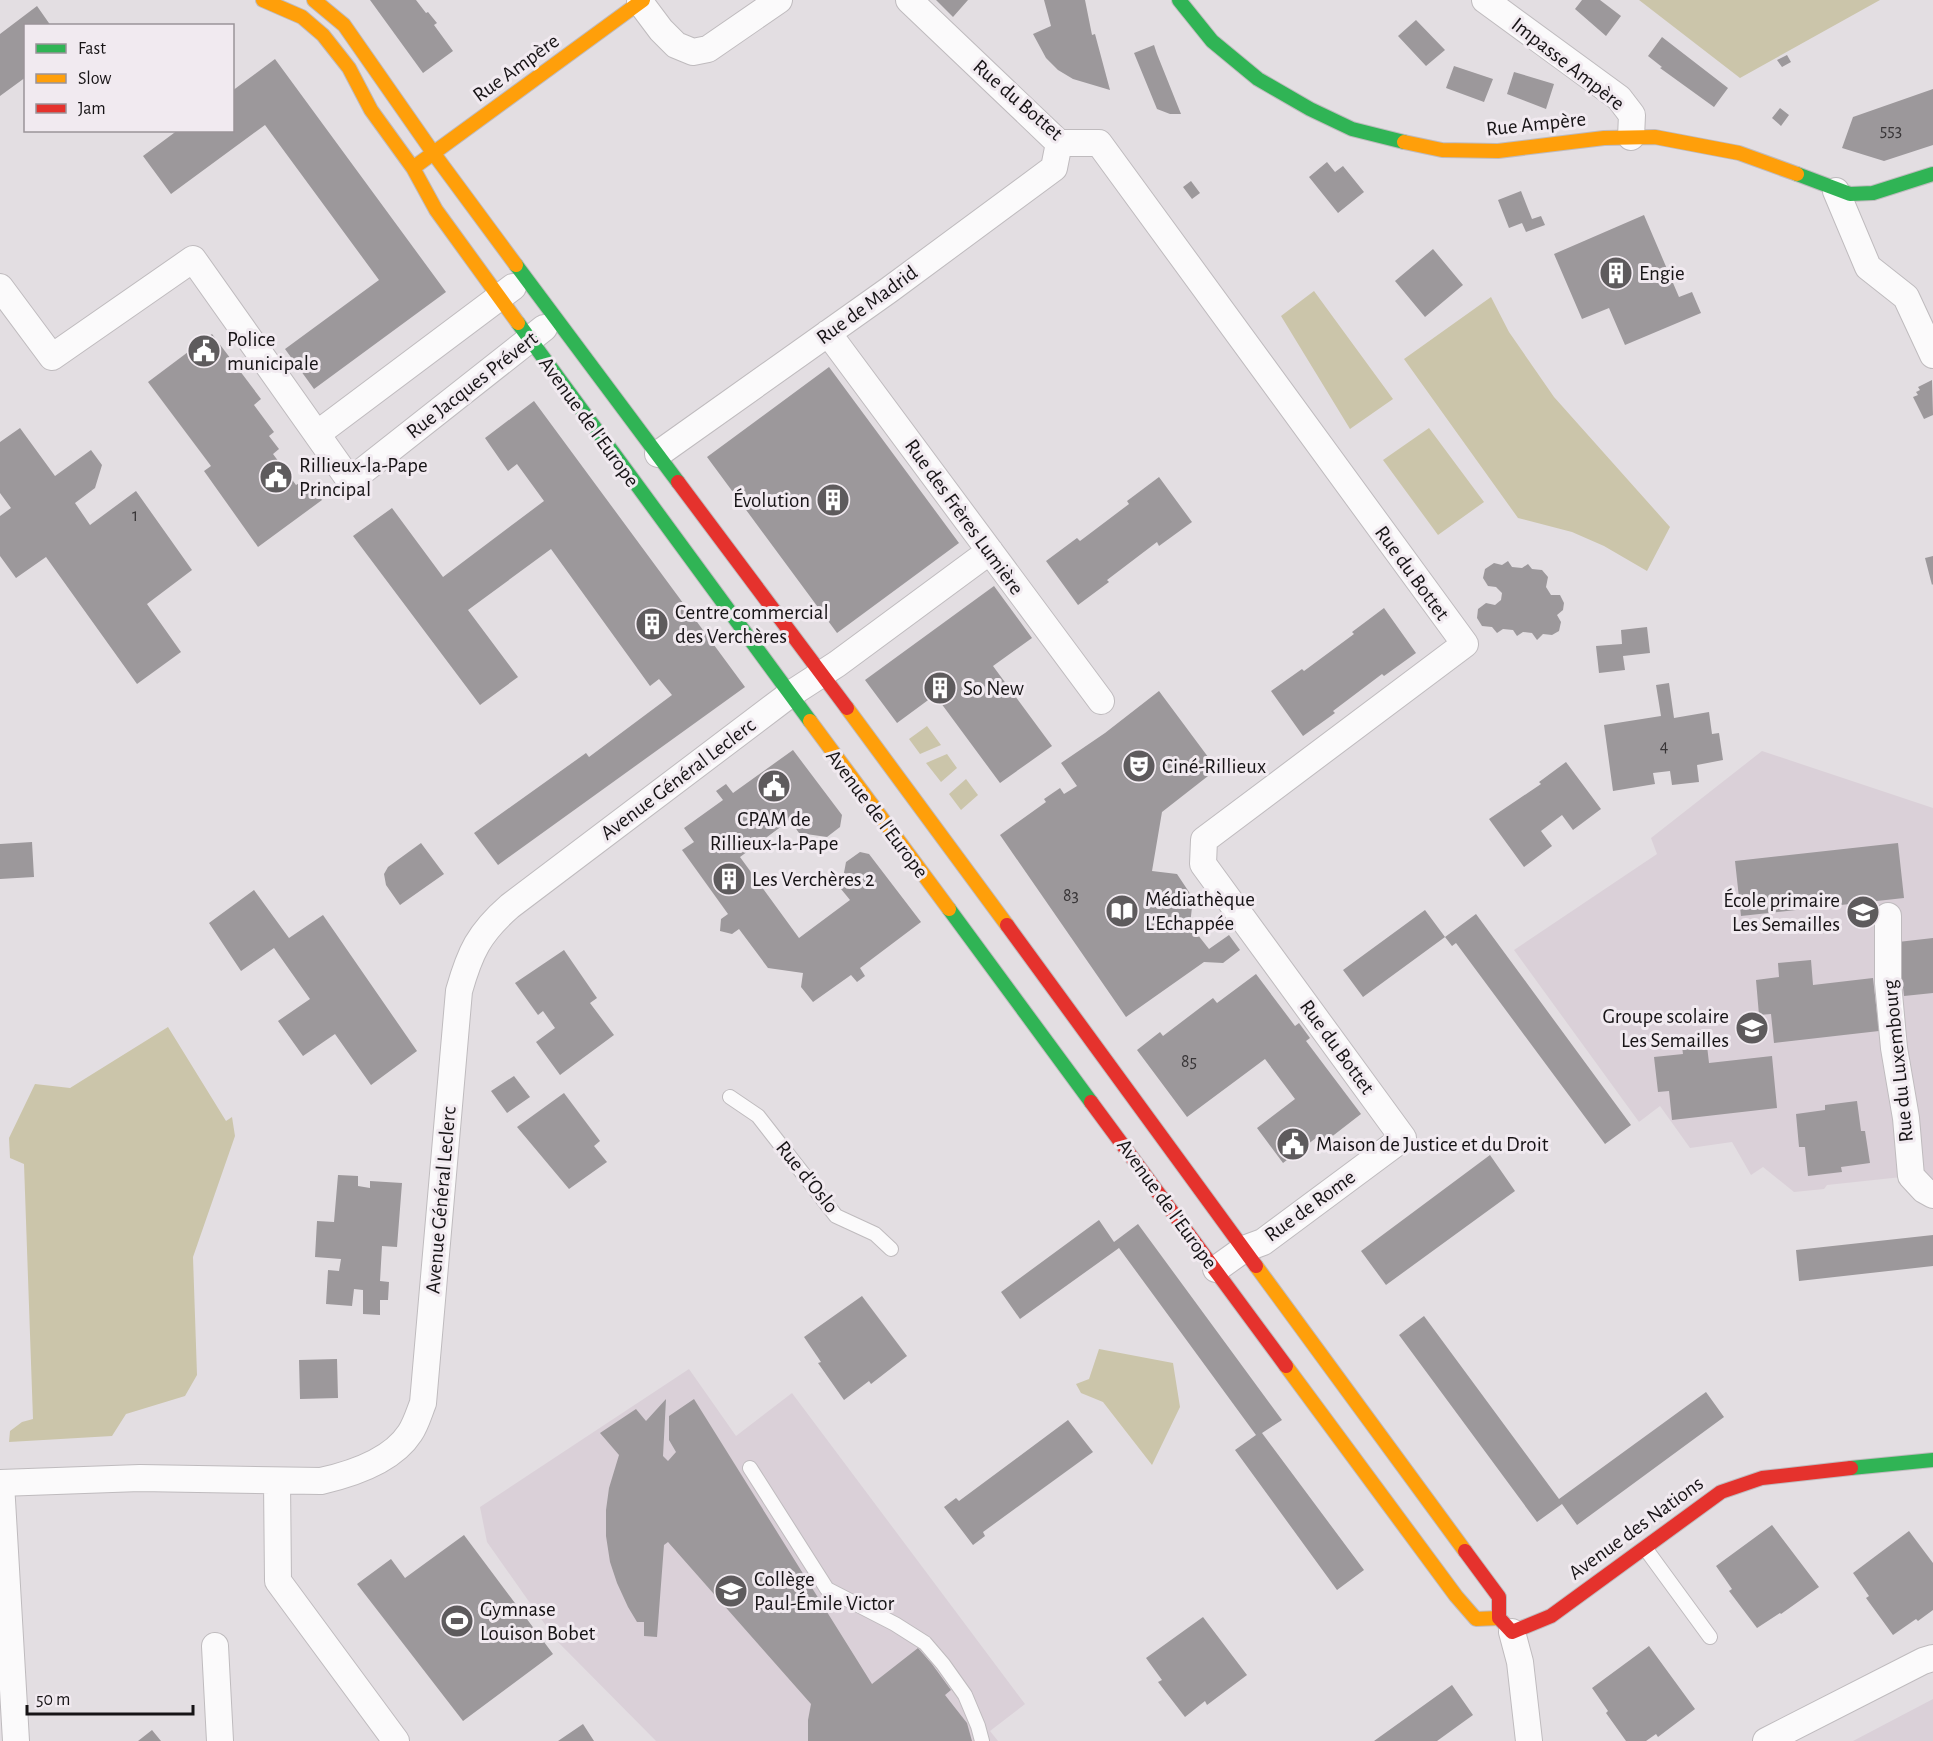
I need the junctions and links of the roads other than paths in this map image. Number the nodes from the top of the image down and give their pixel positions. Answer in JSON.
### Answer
{"nodes":[{"id":1,"x":263,"y":0,"type":"edge"},
{"id":2,"x":314,"y":0,"type":"edge"},
{"id":3,"x":779,"y":0,"type":"edge"},
{"id":4,"x":909,"y":0,"type":"edge"},
{"id":5,"x":1179,"y":0,"type":"edge"},
{"id":6,"x":1485,"y":0,"type":"edge"},
{"id":7,"x":642,"y":1,"type":"edge"},
{"id":8,"x":1632,"y":137,"type":"junction"},
{"id":9,"x":1059,"y":143,"type":"junction"},
{"id":10,"x":434,"y":153,"type":"junction"},
{"id":11,"x":413,"y":168,"type":"junction"},
{"id":12,"x":1933,"y":174,"type":"edge"},
{"id":13,"x":1836,"y":191,"type":"junction"},
{"id":14,"x":526,"y":277,"type":"junction"},
{"id":15,"x":0,"y":287,"type":"edge"},
{"id":16,"x":500,"y":297,"type":"junction"},
{"id":17,"x":555,"y":318,"type":"junction"},
{"id":18,"x":828,"y":333,"type":"junction"},
{"id":19,"x":530,"y":339,"type":"junction"},
{"id":20,"x":1933,"y":355,"type":"edge"},
{"id":21,"x":317,"y":434,"type":"junction"},
{"id":22,"x":658,"y":454,"type":"junction"},
{"id":23,"x":990,"y":551,"type":"junction"},
{"id":24,"x":821,"y":674,"type":"junction"},
{"id":25,"x":789,"y":695,"type":"junction"},
{"id":26,"x":1101,"y":702,"type":"dead end"},
{"id":27,"x":1888,"y":916,"type":"dead end"},
{"id":28,"x":730,"y":1097,"type":"dead end"},
{"id":29,"x":1403,"y":1138,"type":"joint"},
{"id":30,"x":1933,"y":1195,"type":"edge"},
{"id":31,"x":891,"y":1249,"type":"dead end"},
{"id":32,"x":1244,"y":1249,"type":"junction"},
{"id":33,"x":1216,"y":1269,"type":"junction"},
{"id":34,"x":1933,"y":1460,"type":"edge"},
{"id":35,"x":750,"y":1468,"type":"dead end"},
{"id":36,"x":277,"y":1482,"type":"junction"},
{"id":37,"x":0,"y":1483,"type":"edge"},
{"id":38,"x":1645,"y":1548,"type":"junction"},
{"id":39,"x":1506,"y":1625,"type":"junction"},
{"id":40,"x":1710,"y":1636,"type":"dead end"},
{"id":41,"x":215,"y":1646,"type":"dead end"},
{"id":42,"x":1933,"y":1658,"type":"edge"},
{"id":43,"x":16,"y":1741,"type":"edge"},
{"id":44,"x":220,"y":1741,"type":"edge"},
{"id":45,"x":396,"y":1741,"type":"edge"},
{"id":46,"x":982,"y":1741,"type":"edge"},
{"id":47,"x":1529,"y":1741,"type":"edge"},
{"id":48,"x":1766,"y":1741,"type":"edge"}],
"edges":[{"from":1,"to":11,"type":"street","name":"Avenue de l'Europe"},
{"from":2,"to":10,"type":"street","name":"Avenue de l'Europe"},
{"from":3,"to":7,"type":"street"},
{"from":4,"to":9,"type":"street","name":"Rue du Bottet"},
{"from":5,"to":8,"type":"street","name":"Rue Ampère"},
{"from":6,"to":8,"type":"street","name":"Impasse Ampère"},
{"from":7,"to":10,"type":"street","name":"Rue Ampère"},
{"from":8,"to":13,"type":"street","name":"Rue Ampère"},
{"from":9,"to":18,"type":"street","name":"Rue de Madrid"},
{"from":9,"to":29,"type":"street","name":"Rue du Bottet"},
{"from":10,"to":11,"type":"street","name":"Rue Ampère"},
{"from":10,"to":14,"type":"street","name":"Avenue de l'Europe"},
{"from":11,"to":16,"type":"street","name":"Avenue de l'Europe"},
{"from":12,"to":13,"type":"street","name":"Rue Ampère"},
{"from":13,"to":20,"type":"street"},
{"from":14,"to":16,"type":"street"},
{"from":14,"to":17,"type":"street","name":"Avenue de l'Europe"},
{"from":15,"to":21,"type":"street","name":"Rue Jacques Prévert"},
{"from":16,"to":19,"type":"street","name":"Avenue de l'Europe"},
{"from":16,"to":21,"type":"street"},
{"from":17,"to":19,"type":"street","name":"Rue Jacques Prévert"},
{"from":17,"to":22,"type":"street","name":"Avenue de l'Europe"},
{"from":18,"to":22,"type":"street","name":"Rue de Madrid"},
{"from":18,"to":23,"type":"street","name":"Rue des Frères Lumière"},
{"from":19,"to":21,"type":"street","name":"Rue Jacques Prévert"},
{"from":19,"to":25,"type":"street","name":"Avenue de l'Europe"},
{"from":22,"to":24,"type":"street","name":"Avenue de l'Europe"},
{"from":23,"to":24,"type":"street","name":"Avenue Général Leclerc"},
{"from":23,"to":26,"type":"street","name":"Rue des Frères Lumière"},
{"from":24,"to":25,"type":"street","name":"Avenue Général Leclerc"},
{"from":24,"to":32,"type":"street","name":"Avenue de l'Europe"},
{"from":25,"to":33,"type":"street","name":"Avenue de l'Europe"},
{"from":25,"to":36,"type":"street","name":"Avenue Général Leclerc"},
{"from":27,"to":30,"type":"street","name":"Rue du Luxembourg"},
{"from":28,"to":31,"type":"lane","name":"Rue d'Oslo"},
{"from":29,"to":32,"type":"street","name":"Rue de Rome"},
{"from":32,"to":33,"type":"street","name":"Rue de Rome"},
{"from":32,"to":39,"type":"street","name":"Avenue de l'Europe"},
{"from":33,"to":39,"type":"street","name":"Avenue de l'Europe"},
{"from":34,"to":38,"type":"street","name":"Avenue des Nations"},
{"from":35,"to":46,"type":"lane"},
{"from":36,"to":37,"type":"street","name":"Avenue Général Leclerc"},
{"from":36,"to":45,"type":"street"},
{"from":37,"to":43,"type":"street"},
{"from":38,"to":39,"type":"street","name":"Avenue des Nations"},
{"from":38,"to":40,"type":"lane"},
{"from":39,"to":47,"type":"street","name":"Avenue de l'Europe"},
{"from":41,"to":44,"type":"street"},
{"from":42,"to":48,"type":"street"}]}
